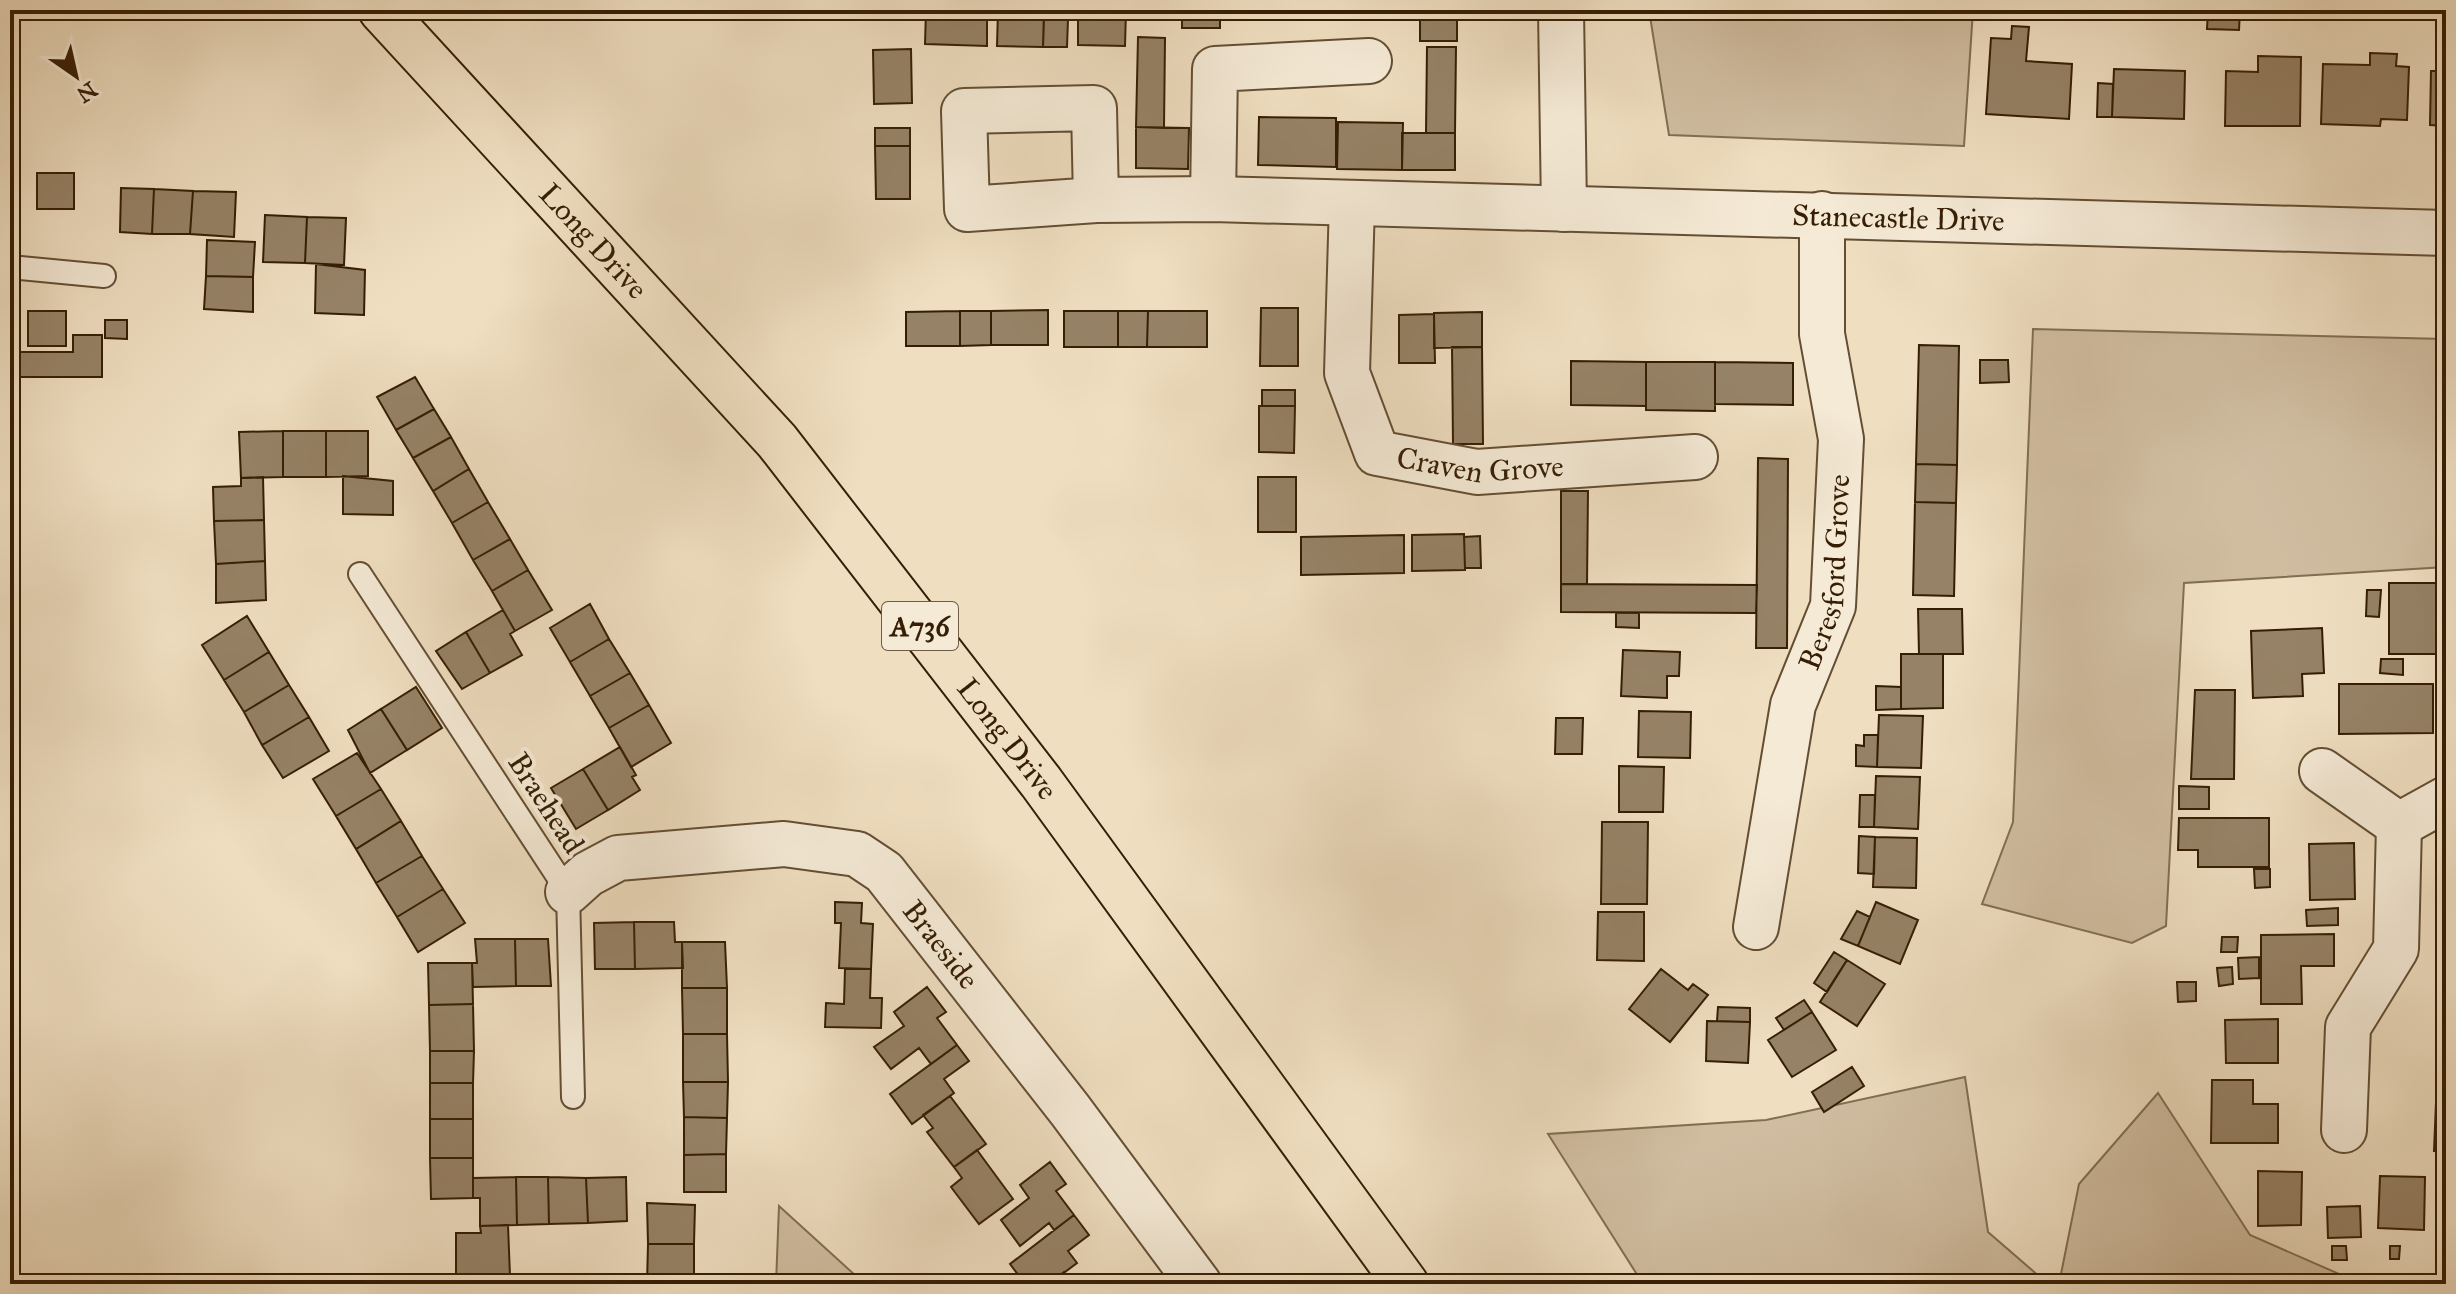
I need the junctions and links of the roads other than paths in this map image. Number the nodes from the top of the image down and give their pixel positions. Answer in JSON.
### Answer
{"nodes":[{"id":1,"x":381,"y":10,"type":"edge"},
{"id":2,"x":1561,"y":10,"type":"edge"},
{"id":3,"x":1369,"y":61,"type":"dead end"},
{"id":4,"x":1213,"y":199,"type":"junction"},
{"id":5,"x":1096,"y":200,"type":"dead end"},
{"id":6,"x":1352,"y":203,"type":"junction"},
{"id":7,"x":1564,"y":209,"type":"junction"},
{"id":8,"x":1822,"y":214,"type":"junction"},
{"id":9,"x":2446,"y":233,"type":"edge"},
{"id":10,"x":10,"y":267,"type":"edge"},
{"id":11,"x":104,"y":276,"type":"dead end"},
{"id":12,"x":1695,"y":457,"type":"dead end"},
{"id":13,"x":360,"y":574,"type":"dead end"},
{"id":14,"x":2322,"y":771,"type":"dead end"},
{"id":15,"x":2446,"y":799,"type":"edge"},
{"id":16,"x":2399,"y":825,"type":"junction"},
{"id":17,"x":568,"y":892,"type":"junction"},
{"id":18,"x":1756,"y":927,"type":"dead end"},
{"id":19,"x":573,"y":1097,"type":"dead end"},
{"id":20,"x":2344,"y":1130,"type":"dead end"},
{"id":21,"x":1199,"y":1284,"type":"edge"},
{"id":22,"x":1406,"y":1284,"type":"edge"}],
"edges":[{"from":1,"to":22,"type":"main road","name":"Long Drive","number":"A736"},
{"from":2,"to":7,"type":"street"},
{"from":3,"to":4,"type":"street"},
{"from":4,"to":5,"type":"street","name":"Stanecastle Drive"},
{"from":4,"to":6,"type":"street","name":"Stanecastle Drive"},
{"from":6,"to":7,"type":"street","name":"Stanecastle Drive"},
{"from":6,"to":12,"type":"street","name":"Craven Grove"},
{"from":7,"to":8,"type":"street","name":"Stanecastle Drive"},
{"from":8,"to":9,"type":"street","name":"Stanecastle Drive"},
{"from":8,"to":18,"type":"street","name":"Beresford Grove"},
{"from":10,"to":11,"type":"lane"},
{"from":13,"to":17,"type":"lane","name":"Braehead"},
{"from":14,"to":16,"type":"street"},
{"from":15,"to":16,"type":"street"},
{"from":16,"to":20,"type":"street"},
{"from":17,"to":19,"type":"lane","name":"Braehead"},
{"from":17,"to":21,"type":"street","name":"Braeside"}]}
